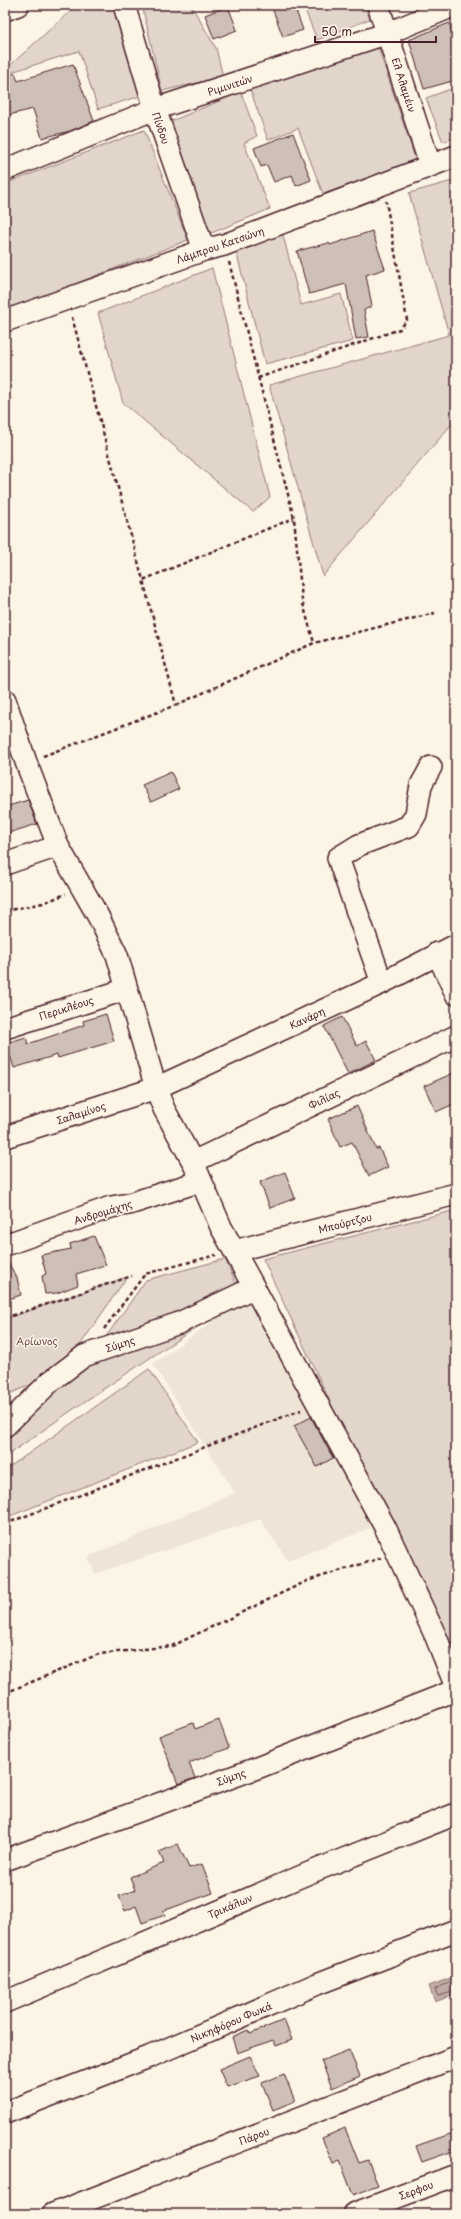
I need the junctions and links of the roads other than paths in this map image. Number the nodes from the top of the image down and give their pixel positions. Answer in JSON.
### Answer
{"nodes":[{"id":1,"x":18,"y":5,"type":"edge"},
{"id":2,"x":124,"y":5,"type":"edge"},
{"id":3,"x":378,"y":5,"type":"edge"},
{"id":4,"x":456,"y":5,"type":"edge"},
{"id":5,"x":5,"y":10,"type":"edge"},
{"id":6,"x":388,"y":33,"type":"junction"},
{"id":7,"x":155,"y":109,"type":"junction"},
{"id":8,"x":456,"y":156,"type":"edge"},
{"id":9,"x":430,"y":165,"type":"junction"},
{"id":10,"x":5,"y":170,"type":"edge"},
{"id":11,"x":214,"y":248,"type":"junction"},
{"id":12,"x":5,"y":321,"type":"edge"},
{"id":13,"x":5,"y":700,"type":"edge"},
{"id":14,"x":431,"y":767,"type":"dead end"},
{"id":15,"x":58,"y":846,"type":"junction"},
{"id":16,"x":5,"y":864,"type":"edge"},
{"id":17,"x":456,"y":945,"type":"edge"},
{"id":18,"x":437,"y":953,"type":"junction"},
{"id":19,"x":382,"y":983,"type":"junction"},
{"id":20,"x":127,"y":989,"type":"junction"},
{"id":21,"x":456,"y":994,"type":"edge"},
{"id":22,"x":5,"y":1028,"type":"edge"},
{"id":23,"x":456,"y":1036,"type":"edge"},
{"id":24,"x":156,"y":1088,"type":"junction"},
{"id":25,"x":5,"y":1137,"type":"edge"},
{"id":26,"x":197,"y":1172,"type":"junction"},
{"id":27,"x":456,"y":1194,"type":"edge"},
{"id":28,"x":5,"y":1245,"type":"edge"},
{"id":29,"x":234,"y":1251,"type":"junction"},
{"id":30,"x":253,"y":1288,"type":"junction"},
{"id":31,"x":5,"y":1426,"type":"edge"},
{"id":32,"x":456,"y":1687,"type":"edge"},
{"id":33,"x":456,"y":1690,"type":"edge"},
{"id":34,"x":456,"y":1814,"type":"edge"},
{"id":35,"x":5,"y":1860,"type":"edge"},
{"id":36,"x":456,"y":1930,"type":"edge"},
{"id":37,"x":5,"y":2002,"type":"edge"},
{"id":38,"x":456,"y":2057,"type":"edge"},
{"id":39,"x":5,"y":2113,"type":"edge"},
{"id":40,"x":456,"y":2175,"type":"edge"},
{"id":41,"x":53,"y":2214,"type":"edge"},
{"id":42,"x":353,"y":2214,"type":"edge"}],
"edges":[{"from":1,"to":5,"type":"street"},
{"from":2,"to":7,"type":"street","name":"Πίνδου"},
{"from":3,"to":6,"type":"street","name":"Ελ Αλαμέιν"},
{"from":4,"to":6,"type":"street","name":"Ριμινιτών"},
{"from":6,"to":7,"type":"street","name":"Ριμινιτών"},
{"from":6,"to":9,"type":"street","name":"Ελ Αλαμέιν"},
{"from":7,"to":10,"type":"street","name":"Ριμινιτών"},
{"from":7,"to":11,"type":"street","name":"Πίνδου"},
{"from":8,"to":9,"type":"street","name":"Λάμπρου Κατσώνη"},
{"from":9,"to":11,"type":"street","name":"Λάμπρου Κατσώνη"},
{"from":11,"to":12,"type":"street","name":"Λάμπρου Κατσώνη"},
{"from":13,"to":15,"type":"street"},
{"from":14,"to":19,"type":"street"},
{"from":15,"to":16,"type":"street"},
{"from":15,"to":20,"type":"street"},
{"from":17,"to":18,"type":"street","name":"Κανάρη"},
{"from":18,"to":19,"type":"street","name":"Κανάρη"},
{"from":18,"to":21,"type":"street"},
{"from":19,"to":24,"type":"street","name":"Κανάρη"},
{"from":20,"to":22,"type":"street","name":"Περικλέους"},
{"from":20,"to":24,"type":"street"},
{"from":23,"to":26,"type":"street","name":"Φιλίας"},
{"from":24,"to":25,"type":"street","name":"Σαλαμίνος"},
{"from":24,"to":26,"type":"street"},
{"from":26,"to":28,"type":"street","name":"Ανδρομάχης"},
{"from":26,"to":29,"type":"street"},
{"from":27,"to":29,"type":"street","name":"Μπούρτζου"},
{"from":29,"to":30,"type":"street"},
{"from":30,"to":31,"type":"street","name":"Σύμης"},
{"from":30,"to":32,"type":"street"},
{"from":33,"to":35,"type":"street","name":"Σύμης"},
{"from":34,"to":37,"type":"street","name":"Τρικάλων"},
{"from":36,"to":39,"type":"street","name":"Νικηφόρου Φωκά"},
{"from":38,"to":41,"type":"street","name":"Πάρου"},
{"from":40,"to":42,"type":"street","name":"Σερφου"}]}
